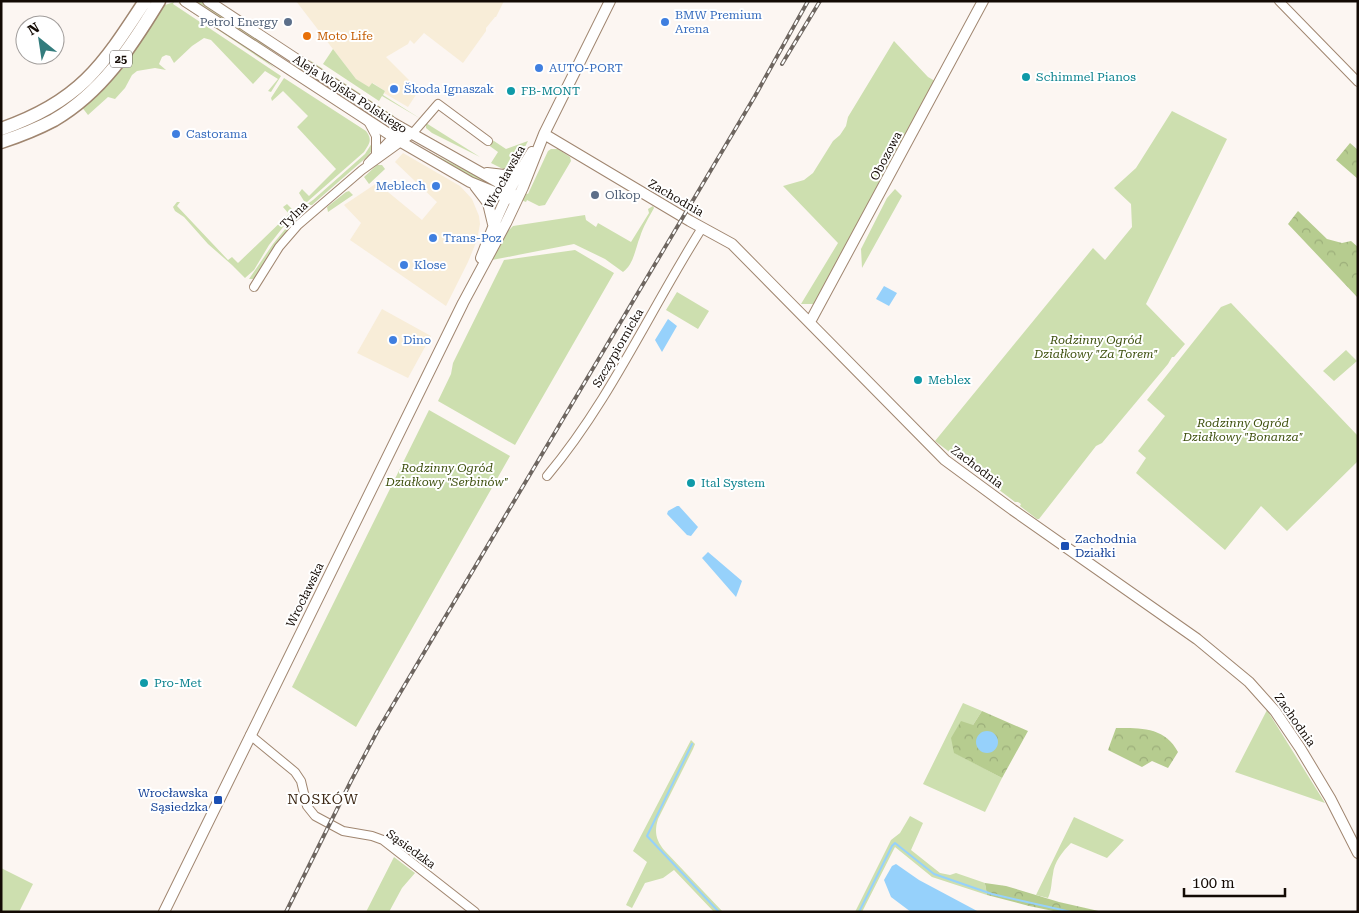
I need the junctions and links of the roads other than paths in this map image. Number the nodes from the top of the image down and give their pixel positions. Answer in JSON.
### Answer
{"nodes":[{"id":1,"x":145,"y":1,"type":"edge"},
{"id":2,"x":159,"y":1,"type":"edge"},
{"id":3,"x":185,"y":1,"type":"edge"},
{"id":4,"x":610,"y":1,"type":"edge"},
{"id":5,"x":983,"y":1,"type":"edge"},
{"id":6,"x":1279,"y":1,"type":"edge"},
{"id":7,"x":209,"y":2,"type":"edge"},
{"id":8,"x":1358,"y":82,"type":"edge"},
{"id":9,"x":368,"y":121,"type":"junction"},
{"id":10,"x":1,"y":127,"type":"edge"},
{"id":11,"x":18,"y":129,"type":"junction"},
{"id":12,"x":412,"y":134,"type":"junction"},
{"id":13,"x":544,"y":134,"type":"junction"},
{"id":14,"x":397,"y":140,"type":"junction"},
{"id":15,"x":1,"y":141,"type":"edge"},
{"id":16,"x":488,"y":141,"type":"dead end"},
{"id":17,"x":376,"y":153,"type":"junction"},
{"id":18,"x":521,"y":168,"type":"junction"},
{"id":19,"x":362,"y":170,"type":"junction"},
{"id":20,"x":483,"y":173,"type":"junction"},
{"id":21,"x":470,"y":182,"type":"junction"},
{"id":22,"x":511,"y":196,"type":"junction"},
{"id":23,"x":493,"y":224,"type":"junction"},
{"id":24,"x":702,"y":228,"type":"junction"},
{"id":25,"x":254,"y":287,"type":"dead end"},
{"id":26,"x":469,"y":290,"type":"junction"},
{"id":27,"x":810,"y":322,"type":"junction"},
{"id":28,"x":548,"y":476,"type":"dead end"},
{"id":29,"x":250,"y":735,"type":"junction"},
{"id":30,"x":1358,"y":853,"type":"edge"},
{"id":31,"x":164,"y":912,"type":"edge"},
{"id":32,"x":475,"y":912,"type":"edge"}],
"edges":[{"from":1,"to":11,"type":"main road","number":"25"},
{"from":2,"to":11,"type":"main road","number":"25"},
{"from":3,"to":9,"type":"street","name":"Aleja Wojska Polskiego"},
{"from":4,"to":13,"type":"street","name":"Wrocławska"},
{"from":5,"to":27,"type":"street","name":"Obozowa"},
{"from":6,"to":8,"type":"street"},
{"from":7,"to":12,"type":"street","name":"Aleja Wojska Polskiego"},
{"from":9,"to":14,"type":"street","name":"Aleja Wojska Polskiego"},
{"from":9,"to":17,"type":"street"},
{"from":10,"to":11,"type":"main road","number":"25"},
{"from":11,"to":15,"type":"main road"},
{"from":12,"to":14,"type":"street","name":"Tylna"},
{"from":12,"to":16,"type":"street","name":"Tylna"},
{"from":12,"to":20,"type":"street","name":"Aleja Wojska Polskiego"},
{"from":13,"to":18,"type":"street","name":"Wrocławska"},
{"from":13,"to":22,"type":"street","name":"Wrocławska"},
{"from":13,"to":24,"type":"street","name":"Zachodnia"},
{"from":14,"to":17,"type":"street","name":"Tylna"},
{"from":14,"to":19,"type":"street","name":"Tylna"},
{"from":14,"to":21,"type":"street","name":"Aleja Wojska Polskiego"},
{"from":17,"to":19,"type":"street","name":"Tylna"},
{"from":18,"to":20,"type":"street"},
{"from":18,"to":22,"type":"street","name":"Wrocławska"},
{"from":19,"to":25,"type":"street","name":"Tylna"},
{"from":20,"to":22,"type":"street","name":"Aleja Wojska Polskiego"},
{"from":21,"to":22,"type":"street","name":"Aleja Wojska Polskiego"},
{"from":21,"to":23,"type":"street"},
{"from":22,"to":23,"type":"street","name":"Wrocławska"},
{"from":22,"to":26,"type":"street","name":"Wrocławska"},
{"from":23,"to":26,"type":"street","name":"Wrocławska"},
{"from":24,"to":27,"type":"street","name":"Zachodnia"},
{"from":24,"to":28,"type":"street","name":"Szczypiornicka"},
{"from":26,"to":29,"type":"street","name":"Wrocławska"},
{"from":27,"to":30,"type":"street","name":"Zachodnia"},
{"from":29,"to":31,"type":"street","name":"Wrocławska"},
{"from":29,"to":32,"type":"street","name":"Sąsiedzka"}]}
